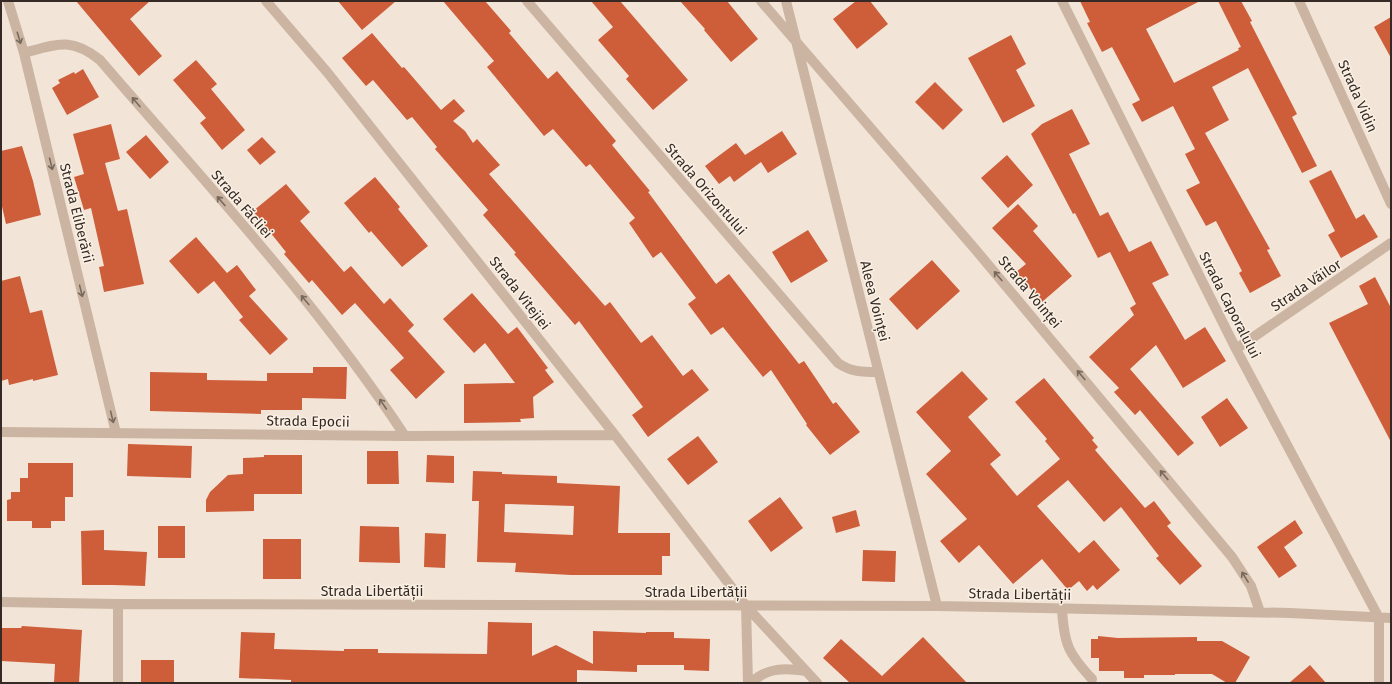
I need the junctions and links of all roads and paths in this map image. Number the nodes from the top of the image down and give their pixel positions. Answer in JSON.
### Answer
{"nodes":[{"id":1,"x":8,"y":1,"type":"edge"},
{"id":2,"x":266,"y":1,"type":"edge"},
{"id":3,"x":527,"y":1,"type":"edge"},
{"id":4,"x":761,"y":1,"type":"edge"},
{"id":5,"x":786,"y":1,"type":"edge"},
{"id":6,"x":1062,"y":1,"type":"edge"},
{"id":7,"x":1299,"y":1,"type":"edge"},
{"id":8,"x":796,"y":41,"type":"junction"},
{"id":9,"x":24,"y":53,"type":"junction"},
{"id":10,"x":1391,"y":204,"type":"edge"},
{"id":11,"x":1391,"y":243,"type":"edge"},
{"id":12,"x":1236,"y":349,"type":"junction"},
{"id":13,"x":878,"y":372,"type":"junction"},
{"id":14,"x":1,"y":432,"type":"edge"},
{"id":15,"x":116,"y":433,"type":"junction"},
{"id":16,"x":615,"y":435,"type":"junction"},
{"id":17,"x":405,"y":436,"type":"junction"},
{"id":18,"x":1,"y":602,"type":"edge"},
{"id":19,"x":118,"y":604,"type":"junction"},
{"id":20,"x":746,"y":606,"type":"junction"},
{"id":21,"x":937,"y":606,"type":"junction"},
{"id":22,"x":1062,"y":609,"type":"junction"},
{"id":23,"x":1260,"y":612,"type":"junction"},
{"id":24,"x":1379,"y":618,"type":"junction"},
{"id":25,"x":1391,"y":618,"type":"edge"},
{"id":26,"x":806,"y":671,"type":"junction"},
{"id":27,"x":1092,"y":679,"type":"dead end"},
{"id":28,"x":118,"y":683,"type":"edge"},
{"id":29,"x":748,"y":683,"type":"edge"},
{"id":30,"x":751,"y":683,"type":"edge"},
{"id":31,"x":817,"y":683,"type":"edge"},
{"id":32,"x":1379,"y":683,"type":"edge"}],
"edges":[{"from":1,"to":9,"type":"street","name":"Strada Eliberării","one_way":true},
{"from":2,"to":16,"type":"street","name":"Strada Vitejiei"},
{"from":3,"to":13,"type":"street","name":"Strada Orizontului"},
{"from":4,"to":8,"type":"street","name":"Strada Voinței"},
{"from":5,"to":8,"type":"street","name":"Aleea Voinței"},
{"from":6,"to":12,"type":"street","name":"Strada Caporalului"},
{"from":7,"to":10,"type":"street","name":"Strada Vidin"},
{"from":8,"to":13,"type":"street","name":"Aleea Voinței"},
{"from":23,"to":8,"type":"street","name":"Strada Voinței","one_way":true},
{"from":9,"to":15,"type":"street","name":"Strada Eliberării","one_way":true},
{"from":17,"to":9,"type":"street","name":"Strada Făcliei","one_way":true},
{"from":11,"to":12,"type":"street","name":"Strada Văilor"},
{"from":12,"to":24,"type":"street","name":"Strada Caporalului"},
{"from":13,"to":21,"type":"street","name":"Aleea Voinței"},
{"from":14,"to":15,"type":"street","name":"Strada Epocii"},
{"from":15,"to":17,"type":"street","name":"Strada Epocii"},
{"from":16,"to":17,"type":"street","name":"Strada Epocii"},
{"from":16,"to":20,"type":"street","name":"Strada Vitejiei"},
{"from":18,"to":19,"type":"street","name":"Strada Libertății"},
{"from":19,"to":20,"type":"street","name":"Strada Libertății"},
{"from":19,"to":28,"type":"street"},
{"from":20,"to":21,"type":"street","name":"Strada Libertății"},
{"from":20,"to":26,"type":"street","name":"Strada Vitejiei"},
{"from":20,"to":29,"type":"street"},
{"from":21,"to":22,"type":"street","name":"Strada Libertății"},
{"from":22,"to":23,"type":"street","name":"Strada Libertății"},
{"from":22,"to":27,"type":"street"},
{"from":23,"to":24,"type":"street","name":"Strada Libertății"},
{"from":24,"to":25,"type":"street","name":"Strada Libertății"},
{"from":24,"to":32,"type":"street"},
{"from":26,"to":30,"type":"street"},
{"from":26,"to":31,"type":"street","name":"Strada Vitejiei"}]}
